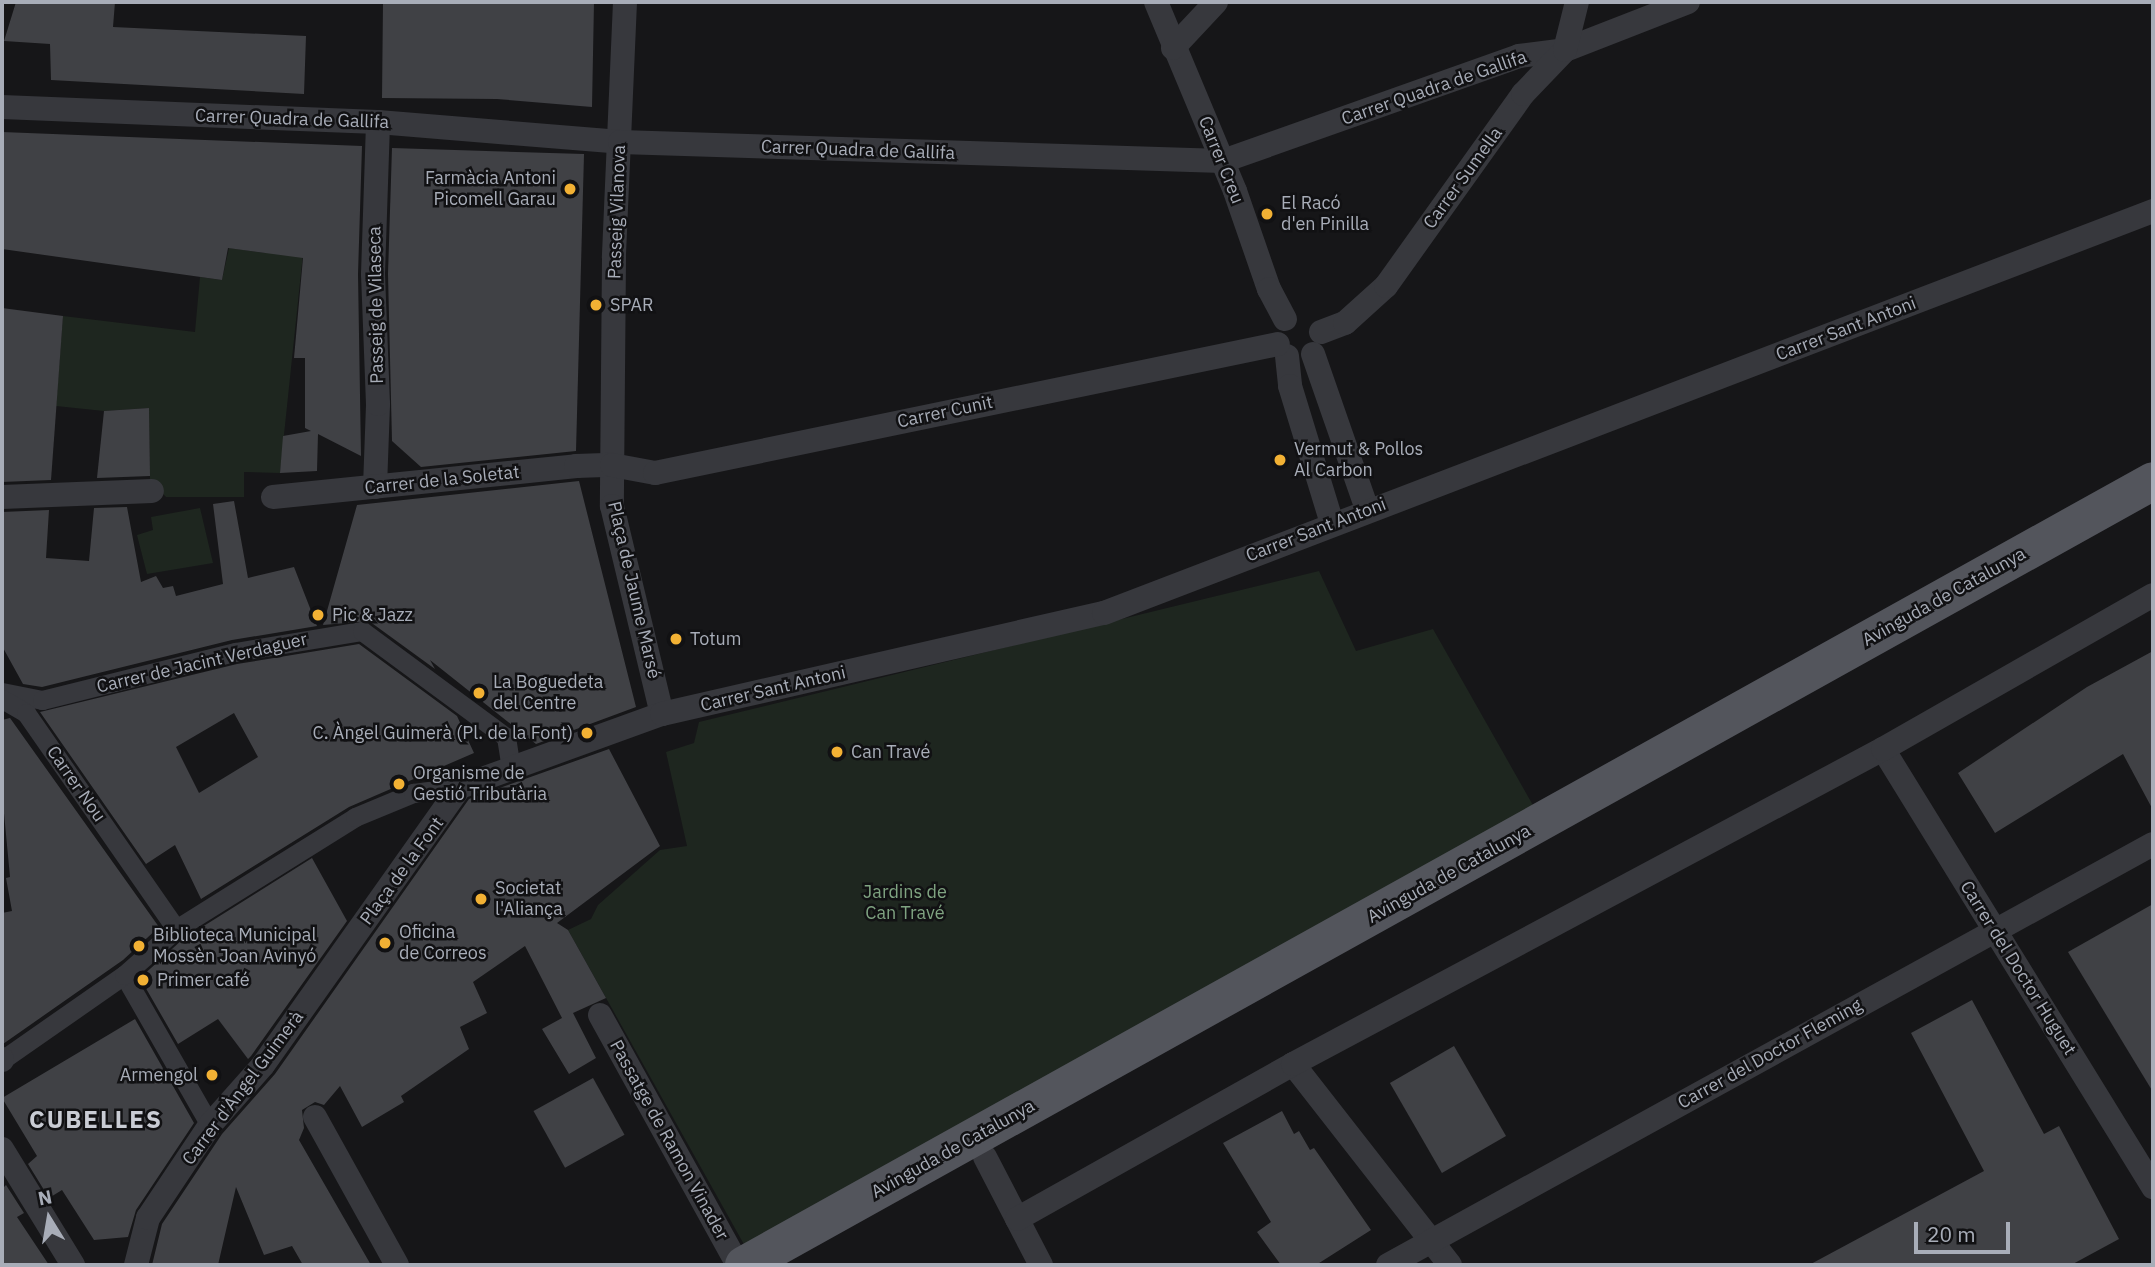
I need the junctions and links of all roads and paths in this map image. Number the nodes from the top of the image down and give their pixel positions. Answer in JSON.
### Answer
{"nodes":[{"id":1,"x":625,"y":2,"type":"edge"},
{"id":2,"x":1156,"y":2,"type":"edge"},
{"id":3,"x":1216,"y":2,"type":"edge"},
{"id":4,"x":1577,"y":2,"type":"edge"},
{"id":5,"x":1688,"y":2,"type":"edge"},
{"id":6,"x":1173,"y":48,"type":"junction"},
{"id":7,"x":1565,"y":50,"type":"junction"},
{"id":8,"x":2,"y":107,"type":"edge"},
{"id":9,"x":378,"y":122,"type":"junction"},
{"id":10,"x":620,"y":142,"type":"junction"},
{"id":11,"x":1223,"y":161,"type":"junction"},
{"id":12,"x":2153,"y":211,"type":"edge"},
{"id":13,"x":1285,"y":319,"type":"junction"},
{"id":14,"x":1317,"y":343,"type":"junction"},
{"id":15,"x":1282,"y":350,"type":"junction"},
{"id":16,"x":612,"y":465,"type":"junction"},
{"id":17,"x":2153,"y":481,"type":"edge"},
{"id":18,"x":375,"y":487,"type":"junction"},
{"id":19,"x":152,"y":491,"type":"dead end"},
{"id":20,"x":2,"y":497,"type":"edge"},
{"id":21,"x":273,"y":497,"type":"dead end"},
{"id":22,"x":2153,"y":506,"type":"edge"},
{"id":23,"x":1367,"y":509,"type":"junction"},
{"id":24,"x":1332,"y":523,"type":"junction"},
{"id":25,"x":2153,"y":595,"type":"edge"},
{"id":26,"x":2,"y":692,"type":"edge"},
{"id":27,"x":2,"y":699,"type":"edge"},
{"id":28,"x":662,"y":714,"type":"junction"},
{"id":29,"x":1883,"y":749,"type":"junction"},
{"id":30,"x":511,"y":768,"type":"junction"},
{"id":31,"x":460,"y":787,"type":"junction"},
{"id":32,"x":2153,"y":844,"type":"edge"},
{"id":33,"x":176,"y":929,"type":"junction"},
{"id":34,"x":1995,"y":930,"type":"junction"},
{"id":35,"x":342,"y":954,"type":"joint"},
{"id":36,"x":124,"y":975,"type":"junction"},
{"id":37,"x":600,"y":1015,"type":"dead end"},
{"id":38,"x":2,"y":1060,"type":"edge"},
{"id":39,"x":1293,"y":1063,"type":"junction"},
{"id":40,"x":315,"y":1117,"type":"dead end"},
{"id":41,"x":210,"y":1125,"type":"junction"},
{"id":42,"x":3,"y":1154,"type":"edge"},
{"id":43,"x":985,"y":1157,"type":"junction"},
{"id":44,"x":2153,"y":1187,"type":"edge"},
{"id":45,"x":1017,"y":1219,"type":"junction"},
{"id":46,"x":1430,"y":1240,"type":"junction"},
{"id":47,"x":75,"y":1263,"type":"edge"},
{"id":48,"x":134,"y":1265,"type":"edge"},
{"id":49,"x":397,"y":1265,"type":"edge"},
{"id":50,"x":738,"y":1265,"type":"edge"},
{"id":51,"x":744,"y":1265,"type":"edge"},
{"id":52,"x":784,"y":1265,"type":"edge"},
{"id":53,"x":1041,"y":1265,"type":"edge"},
{"id":54,"x":1388,"y":1265,"type":"edge"},
{"id":55,"x":1450,"y":1265,"type":"edge"}],
"edges":[{"from":1,"to":10,"type":"street","name":"Passeig Vilanova"},
{"from":2,"to":6,"type":"street","name":"Carrer Creu"},
{"from":3,"to":6,"type":"street"},
{"from":4,"to":7,"type":"street","name":"Carrer Sumella"},
{"from":5,"to":7,"type":"street","name":"Carrer Quadra de Gallifa"},
{"from":6,"to":11,"type":"street","name":"Carrer Creu"},
{"from":7,"to":11,"type":"street","name":"Carrer Quadra de Gallifa"},
{"from":7,"to":14,"type":"street","name":"Carrer Sumella"},
{"from":8,"to":9,"type":"street","name":"Carrer Quadra de Gallifa"},
{"from":9,"to":10,"type":"street","name":"Carrer Quadra de Gallifa"},
{"from":9,"to":18,"type":"street","name":"Passeig de Vilaseca"},
{"from":10,"to":11,"type":"street","name":"Carrer Quadra de Gallifa"},
{"from":10,"to":16,"type":"street","name":"Passeig Vilanova"},
{"from":11,"to":13,"type":"street","name":"Carrer Creu"},
{"from":12,"to":23,"type":"street","name":"Carrer Sant Antoni"},
{"from":13,"to":14,"type":"street"},
{"from":13,"to":15,"type":"street"},
{"from":14,"to":15,"type":"street"},
{"from":14,"to":23,"type":"street"},
{"from":15,"to":16,"type":"street","name":"Carrer Cunit"},
{"from":15,"to":24,"type":"street"},
{"from":16,"to":18,"type":"street","name":"Carrer de la Soletat"},
{"from":16,"to":28,"type":"street","name":"Plaça de Jaume Marsé"},
{"from":17,"to":51,"type":"main road","name":"Avinguda de Catalunya"},
{"from":18,"to":21,"type":"street","name":"Carrer de la Soletat"},
{"from":19,"to":20,"type":"street"},
{"from":22,"to":43,"type":"main road","name":"Avinguda de Catalunya"},
{"from":23,"to":24,"type":"street","name":"Carrer Sant Antoni"},
{"from":24,"to":28,"type":"street","name":"Carrer Sant Antoni"},
{"from":25,"to":29,"type":"street"},
{"from":26,"to":30,"type":"street","name":"Carrer de Jacint Verdaguer"},
{"from":27,"to":33,"type":"street","name":"Carrer Nou"},
{"from":28,"to":30,"type":"street","name":"Carrer Sant Antoni"},
{"from":29,"to":34,"type":"street","name":"Carrer del Doctor Huguet"},
{"from":29,"to":39,"type":"street"},
{"from":30,"to":31,"type":"street","name":"Carrer Sant Antoni"},
{"from":31,"to":33,"type":"street","name":"Plaça de la Font"},
{"from":31,"to":35,"type":"street","name":"Plaça de la Font"},
{"from":32,"to":34,"type":"street","name":"Carrer del Doctor Fleming"},
{"from":33,"to":36,"type":"street","name":"Plaça de la Font"},
{"from":34,"to":44,"type":"street","name":"Carrer del Doctor Huguet"},
{"from":34,"to":46,"type":"street","name":"Carrer del Doctor Fleming"},
{"from":35,"to":41,"type":"street","name":"Carrer d'Àngel Guimerà"},
{"from":36,"to":38,"type":"street","name":"Plaça de la Font"},
{"from":36,"to":41,"type":"street"},
{"from":37,"to":50,"type":"street","name":"Passatge de Ramon Vinader"},
{"from":39,"to":45,"type":"street"},
{"from":39,"to":46,"type":"street"},
{"from":40,"to":49,"type":"street"},
{"from":41,"to":48,"type":"street","name":"Carrer d'Àngel Guimerà"},
{"from":42,"to":47,"type":"street"},
{"from":43,"to":45,"type":"street"},
{"from":43,"to":52,"type":"main road","name":"Avinguda de Catalunya"},
{"from":45,"to":53,"type":"street"},
{"from":46,"to":54,"type":"street","name":"Carrer del Doctor Fleming"},
{"from":46,"to":55,"type":"street"}]}
